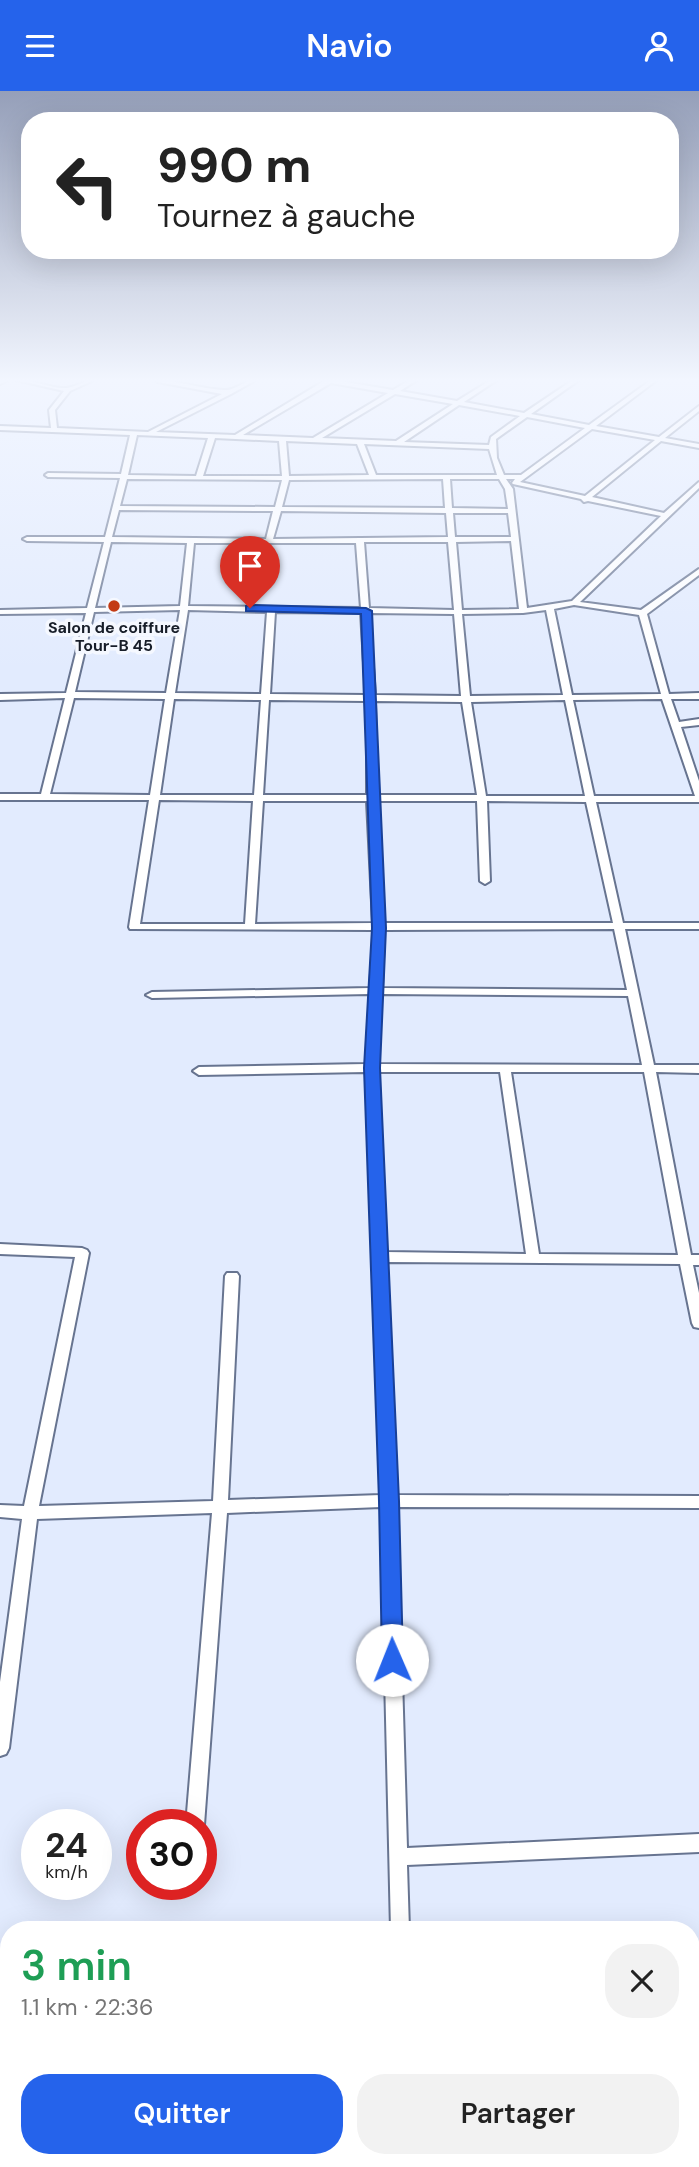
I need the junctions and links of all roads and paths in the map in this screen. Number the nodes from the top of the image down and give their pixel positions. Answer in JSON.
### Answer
{"nodes":[{"id":1,"x":118,"y":477,"type":"edge"},
{"id":2,"x":123,"y":477,"type":"junction"},
{"id":3,"x":373,"y":477,"type":"joint"},
{"id":4,"x":446,"y":477,"type":"junction"},
{"id":5,"x":500,"y":477,"type":"junction"},
{"id":6,"x":522,"y":477,"type":"joint"},
{"id":7,"x":613,"y":477,"type":"edge"},
{"id":8,"x":199,"y":478,"type":"joint"},
{"id":9,"x":286,"y":478,"type":"junction"},
{"id":10,"x":699,"y":484,"type":"edge"},
{"id":11,"x":512,"y":486,"type":"junction"},
{"id":12,"x":584,"y":500,"type":"junction"},
{"id":13,"x":277,"y":507,"type":"junction"},
{"id":14,"x":115,"y":508,"type":"junction"},
{"id":15,"x":449,"y":509,"type":"junction"},
{"id":16,"x":510,"y":511,"type":"junction"},
{"id":17,"x":664,"y":515,"type":"junction"},
{"id":18,"x":27,"y":539,"type":"dead end"},
{"id":19,"x":513,"y":539,"type":"junction"},
{"id":20,"x":107,"y":540,"type":"junction"},
{"id":21,"x":191,"y":540,"type":"junction"},
{"id":22,"x":452,"y":540,"type":"junction"},
{"id":23,"x":270,"y":541,"type":"junction"},
{"id":24,"x":360,"y":541,"type":"junction"},
{"id":25,"x":699,"y":571,"type":"edge"},
{"id":26,"x":574,"y":603,"type":"junction"},
{"id":27,"x":184,"y":608,"type":"junction"},
{"id":28,"x":271,"y":608,"type":"junction"},
{"id":29,"x":550,"y":608,"type":"junction"},
{"id":30,"x":90,"y":609,"type":"junction"},
{"id":31,"x":366,"y":611,"type":"junction"},
{"id":32,"x":523,"y":611,"type":"junction"},
{"id":33,"x":0,"y":612,"type":"edge"},
{"id":34,"x":458,"y":612,"type":"junction"},
{"id":35,"x":643,"y":613,"type":"junction"},
{"id":36,"x":72,"y":695,"type":"junction"},
{"id":37,"x":170,"y":696,"type":"junction"},
{"id":38,"x":0,"y":697,"type":"edge"},
{"id":39,"x":666,"y":697,"type":"junction"},
{"id":40,"x":699,"y":697,"type":"edge"},
{"id":41,"x":267,"y":698,"type":"junction"},
{"id":42,"x":371,"y":698,"type":"junction"},
{"id":43,"x":567,"y":698,"type":"junction"},
{"id":44,"x":466,"y":699,"type":"junction"},
{"id":45,"x":699,"y":722,"type":"edge"},
{"id":46,"x":675,"y":725,"type":"junction"},
{"id":47,"x":0,"y":797,"type":"edge"},
{"id":48,"x":45,"y":797,"type":"junction"},
{"id":49,"x":372,"y":797,"type":"junction"},
{"id":50,"x":699,"y":797,"type":"edge"},
{"id":51,"x":155,"y":798,"type":"junction"},
{"id":52,"x":482,"y":798,"type":"junction"},
{"id":53,"x":589,"y":799,"type":"junction"},
{"id":54,"x":259,"y":800,"type":"junction"},
{"id":55,"x":485,"y":881,"type":"dead end"},
{"id":56,"x":250,"y":925,"type":"junction"},
{"id":57,"x":617,"y":926,"type":"junction"},
{"id":58,"x":699,"y":926,"type":"edge"},
{"id":59,"x":379,"y":928,"type":"junction"},
{"id":60,"x":376,"y":991,"type":"junction"},
{"id":61,"x":632,"y":993,"type":"junction"},
{"id":62,"x":152,"y":995,"type":"dead end"},
{"id":63,"x":372,"y":1068,"type":"junction"},
{"id":64,"x":505,"y":1068,"type":"junction"},
{"id":65,"x":649,"y":1069,"type":"junction"},
{"id":66,"x":699,"y":1069,"type":"edge"},
{"id":67,"x":199,"y":1071,"type":"dead end"},
{"id":68,"x":0,"y":1249,"type":"edge"},
{"id":69,"x":380,"y":1257,"type":"junction"},
{"id":70,"x":533,"y":1258,"type":"junction"},
{"id":71,"x":684,"y":1260,"type":"junction"},
{"id":72,"x":699,"y":1260,"type":"edge"},
{"id":73,"x":232,"y":1276,"type":"dead end"},
{"id":74,"x":699,"y":1323,"type":"edge"},
{"id":75,"x":389,"y":1501,"type":"junction"},
{"id":76,"x":699,"y":1502,"type":"edge"},
{"id":77,"x":220,"y":1508,"type":"junction"},
{"id":78,"x":0,"y":1511,"type":"edge"},
{"id":79,"x":30,"y":1514,"type":"junction"},
{"id":80,"x":0,"y":1748,"type":"edge"},
{"id":81,"x":196,"y":1809,"type":"edge"},
{"id":82,"x":699,"y":1843,"type":"edge"},
{"id":83,"x":397,"y":1857,"type":"junction"},
{"id":84,"x":400,"y":1921,"type":"edge"}],
"edges":[{"from":1,"to":2,"type":"street"},
{"from":2,"to":8,"type":"street"},
{"from":2,"to":14,"type":"street"},
{"from":3,"to":4,"type":"street"},
{"from":3,"to":9,"type":"street"},
{"from":4,"to":5,"type":"street"},
{"from":4,"to":15,"type":"street"},
{"from":5,"to":6,"type":"street"},
{"from":5,"to":11,"type":"street"},
{"from":6,"to":11,"type":"street"},
{"from":7,"to":12,"type":"street"},
{"from":8,"to":9,"type":"street"},
{"from":9,"to":13,"type":"street"},
{"from":10,"to":17,"type":"street"},
{"from":11,"to":12,"type":"street"},
{"from":11,"to":16,"type":"street"},
{"from":12,"to":17,"type":"street"},
{"from":13,"to":14,"type":"street"},
{"from":13,"to":15,"type":"street"},
{"from":13,"to":23,"type":"street"},
{"from":14,"to":20,"type":"street"},
{"from":15,"to":16,"type":"street"},
{"from":15,"to":22,"type":"street"},
{"from":16,"to":19,"type":"street"},
{"from":17,"to":26,"type":"street"},
{"from":18,"to":20,"type":"street"},
{"from":19,"to":22,"type":"street"},
{"from":19,"to":32,"type":"street"},
{"from":20,"to":21,"type":"street"},
{"from":20,"to":30,"type":"street"},
{"from":21,"to":23,"type":"street"},
{"from":21,"to":27,"type":"street"},
{"from":22,"to":24,"type":"street"},
{"from":22,"to":34,"type":"street"},
{"from":23,"to":24,"type":"street"},
{"from":24,"to":31,"type":"street"},
{"from":25,"to":35,"type":"street"},
{"from":26,"to":29,"type":"street"},
{"from":26,"to":35,"type":"street"},
{"from":27,"to":28,"type":"street"},
{"from":27,"to":30,"type":"street"},
{"from":27,"to":37,"type":"street"},
{"from":28,"to":31,"type":"street"},
{"from":28,"to":41,"type":"street"},
{"from":29,"to":32,"type":"street"},
{"from":29,"to":43,"type":"street"},
{"from":30,"to":33,"type":"street"},
{"from":30,"to":36,"type":"street"},
{"from":31,"to":34,"type":"street"},
{"from":31,"to":42,"type":"street"},
{"from":32,"to":34,"type":"street"},
{"from":34,"to":44,"type":"street"},
{"from":35,"to":39,"type":"street"},
{"from":36,"to":37,"type":"street"},
{"from":36,"to":38,"type":"street"},
{"from":36,"to":48,"type":"street"},
{"from":37,"to":41,"type":"street"},
{"from":37,"to":51,"type":"street"},
{"from":39,"to":40,"type":"street"},
{"from":39,"to":43,"type":"street"},
{"from":39,"to":46,"type":"street"},
{"from":41,"to":42,"type":"street"},
{"from":41,"to":54,"type":"street"},
{"from":42,"to":44,"type":"street"},
{"from":42,"to":49,"type":"street"},
{"from":43,"to":44,"type":"street"},
{"from":43,"to":53,"type":"street"},
{"from":44,"to":52,"type":"street"},
{"from":45,"to":46,"type":"street"},
{"from":46,"to":50,"type":"street"},
{"from":47,"to":48,"type":"street"},
{"from":48,"to":51,"type":"street"},
{"from":49,"to":52,"type":"street"},
{"from":49,"to":54,"type":"street"},
{"from":49,"to":59,"type":"street"},
{"from":50,"to":53,"type":"street"},
{"from":51,"to":54,"type":"street"},
{"from":51,"to":56,"type":"street"},
{"from":52,"to":53,"type":"street"},
{"from":52,"to":55,"type":"street"},
{"from":53,"to":57,"type":"street"},
{"from":54,"to":56,"type":"street"},
{"from":56,"to":59,"type":"street"},
{"from":57,"to":58,"type":"street"},
{"from":57,"to":59,"type":"street"},
{"from":57,"to":61,"type":"street"},
{"from":59,"to":60,"type":"street"},
{"from":60,"to":61,"type":"street"},
{"from":60,"to":62,"type":"street"},
{"from":60,"to":63,"type":"street"},
{"from":61,"to":65,"type":"street"},
{"from":63,"to":64,"type":"street"},
{"from":63,"to":67,"type":"street"},
{"from":63,"to":69,"type":"street"},
{"from":64,"to":65,"type":"street"},
{"from":64,"to":70,"type":"street"},
{"from":65,"to":66,"type":"street"},
{"from":65,"to":71,"type":"street"},
{"from":68,"to":79,"type":"street"},
{"from":69,"to":70,"type":"street"},
{"from":69,"to":75,"type":"street"},
{"from":70,"to":71,"type":"street"},
{"from":71,"to":72,"type":"street"},
{"from":71,"to":74,"type":"street"},
{"from":73,"to":77,"type":"street"},
{"from":75,"to":76,"type":"street"},
{"from":75,"to":77,"type":"street"},
{"from":75,"to":83,"type":"street"},
{"from":77,"to":79,"type":"street"},
{"from":77,"to":81,"type":"street"},
{"from":78,"to":79,"type":"street"},
{"from":79,"to":80,"type":"street"},
{"from":82,"to":83,"type":"street"},
{"from":83,"to":84,"type":"street"}]}
